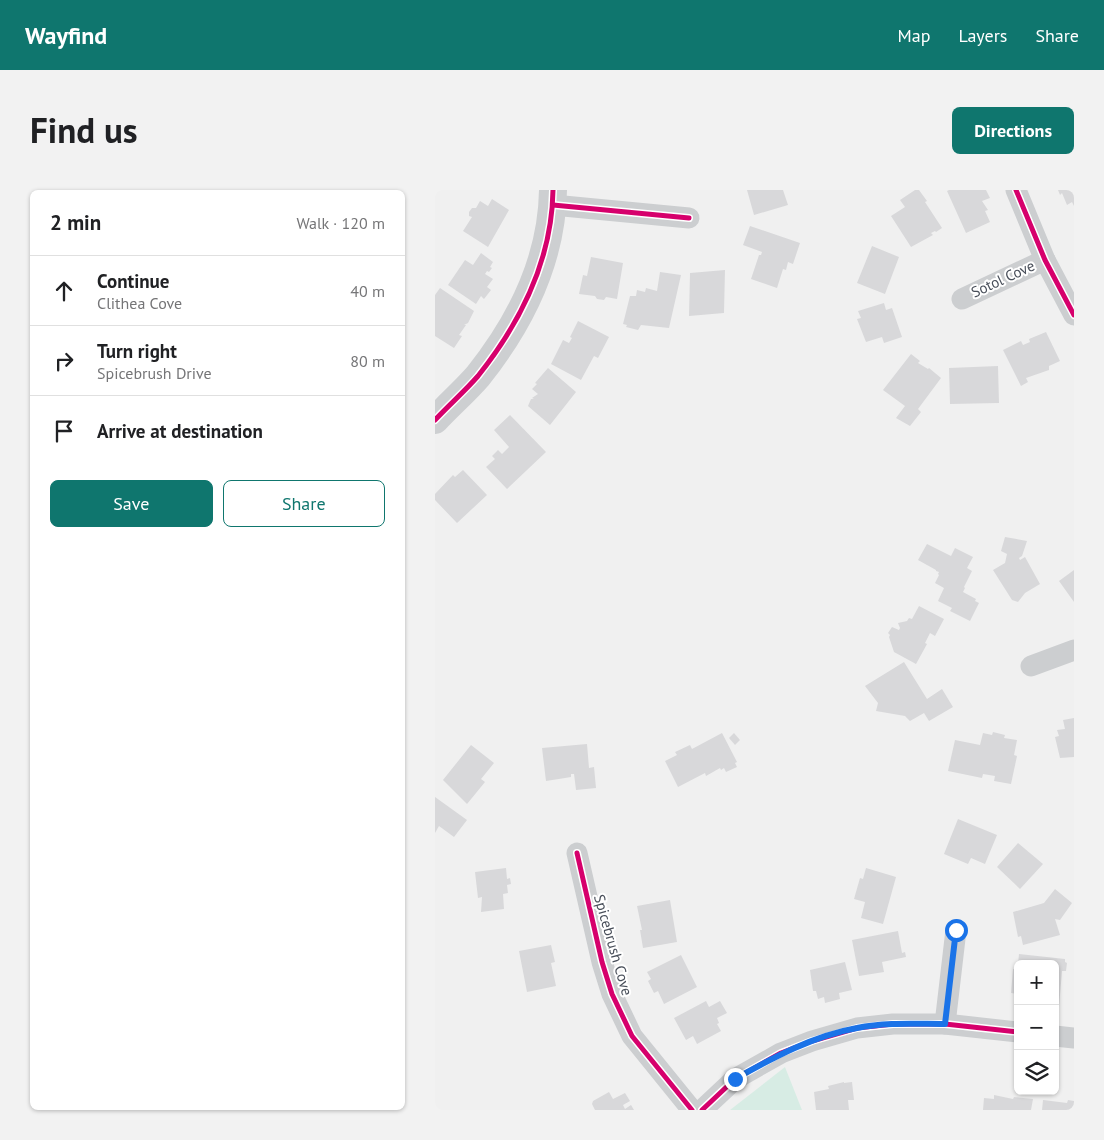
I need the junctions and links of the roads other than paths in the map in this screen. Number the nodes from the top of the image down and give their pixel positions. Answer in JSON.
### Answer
{"nodes":[{"id":1,"x":1016,"y":190,"type":"edge"},
{"id":2,"x":553,"y":198,"type":"edge"},
{"id":3,"x":689,"y":218,"type":"dead end"},
{"id":4,"x":1045,"y":260,"type":"junction"},
{"id":5,"x":962,"y":299,"type":"dead end"},
{"id":6,"x":1074,"y":315,"type":"edge"},
{"id":7,"x":435,"y":420,"type":"edge"},
{"id":8,"x":1074,"y":650,"type":"edge"},
{"id":9,"x":1031,"y":666,"type":"dead end"},
{"id":10,"x":577,"y":854,"type":"dead end"},
{"id":11,"x":956,"y":930,"type":"dead end"},
{"id":12,"x":945,"y":1024,"type":"junction"},
{"id":13,"x":1014,"y":1032,"type":"edge"},
{"id":14,"x":1059,"y":1036,"type":"edge"},
{"id":15,"x":1074,"y":1038,"type":"edge"},
{"id":16,"x":692,"y":1110,"type":"edge"},
{"id":17,"x":702,"y":1110,"type":"edge"}],
"edges":[{"from":1,"to":4,"type":"street"},
{"from":2,"to":3,"type":"street"},
{"from":2,"to":7,"type":"street"},
{"from":4,"to":5,"type":"street","name":"Sotol Cove"},
{"from":4,"to":6,"type":"street"},
{"from":8,"to":9,"type":"street"},
{"from":10,"to":16,"type":"street","name":"Spicebrush Cove"},
{"from":11,"to":12,"type":"street"},
{"from":12,"to":13,"type":"street"},
{"from":12,"to":17,"type":"street"},
{"from":14,"to":15,"type":"street"}]}
